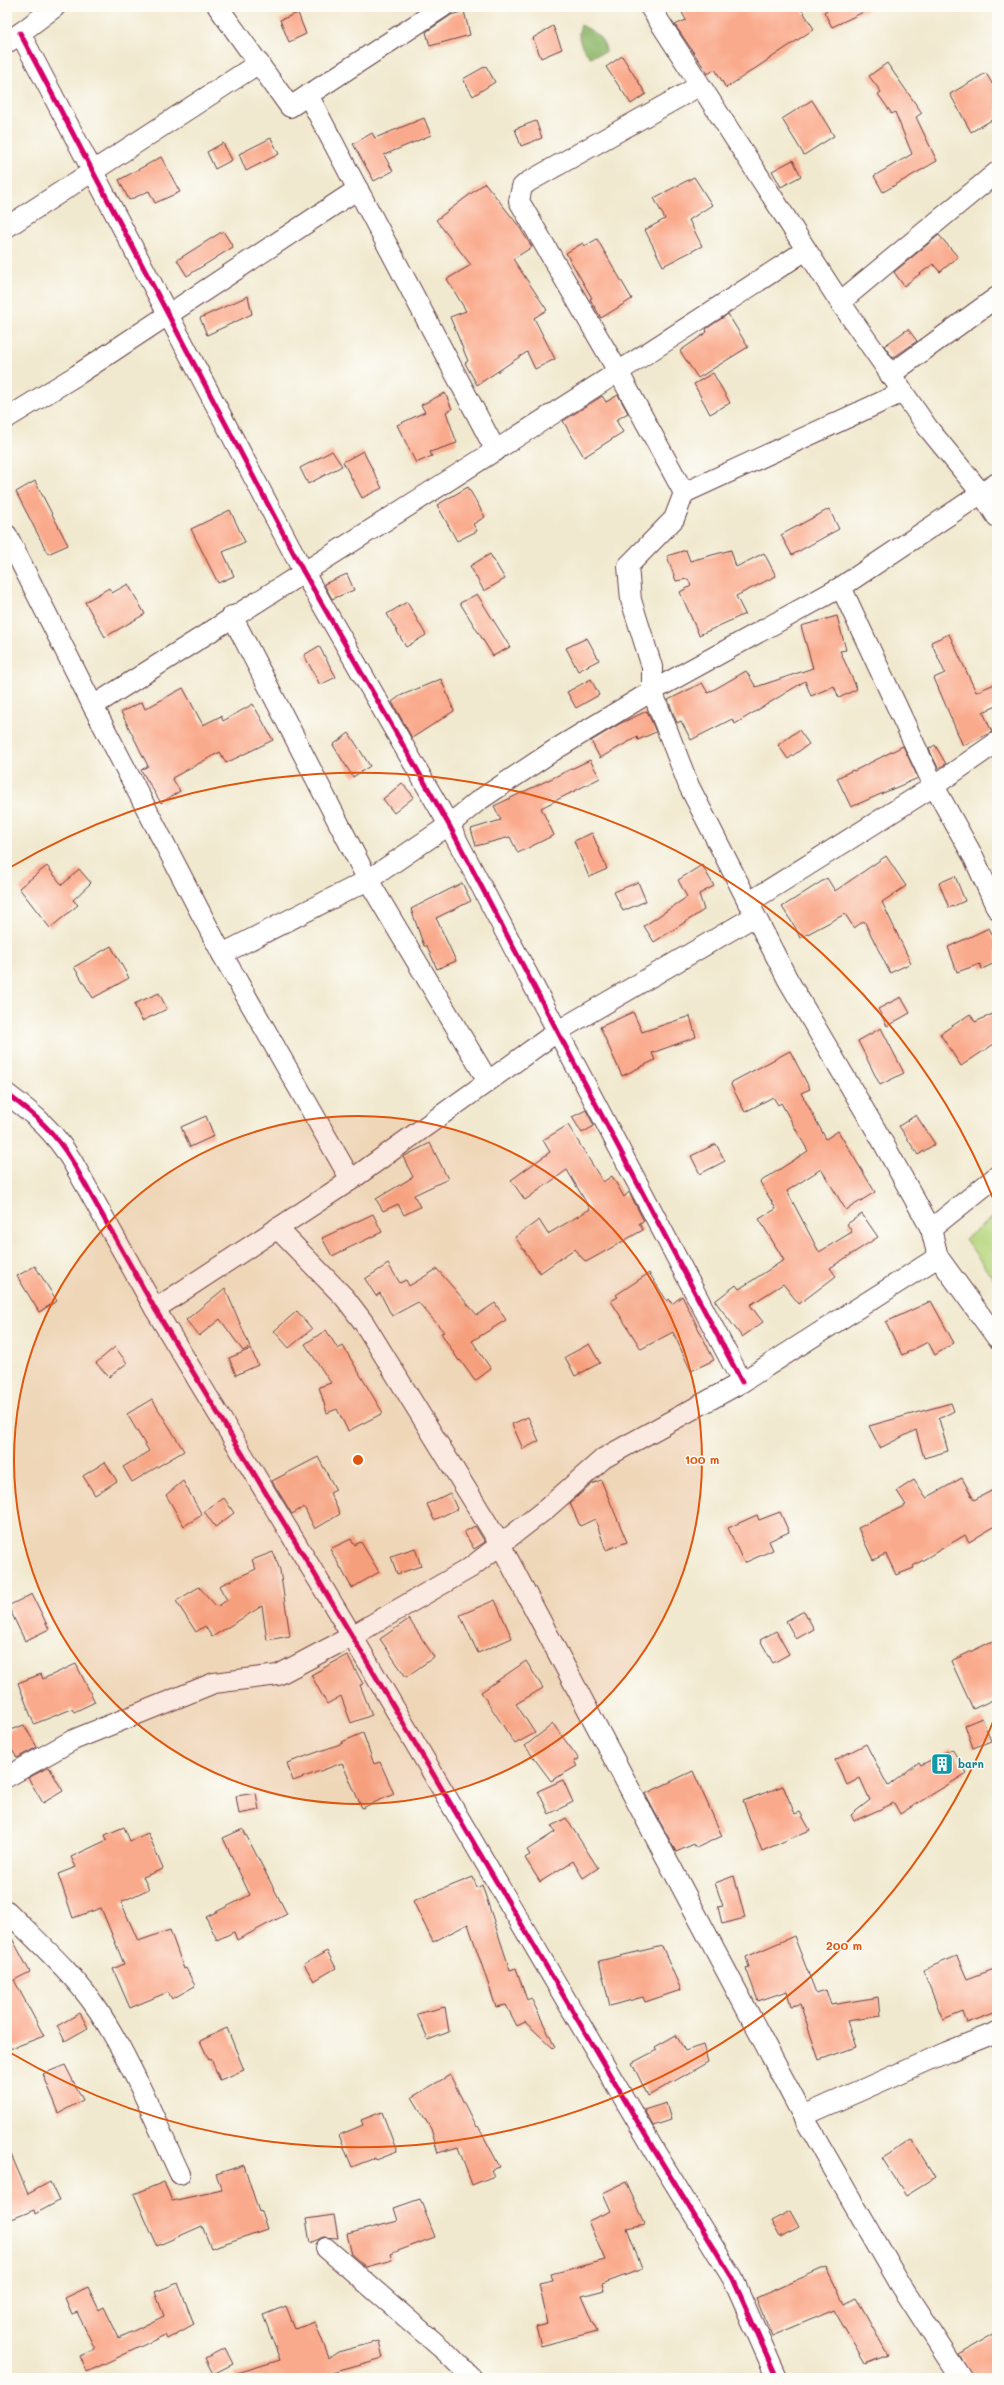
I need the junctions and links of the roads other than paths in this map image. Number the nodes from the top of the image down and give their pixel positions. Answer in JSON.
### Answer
{"nodes":[{"id":1,"x":55,"y":7,"type":"edge"},
{"id":2,"x":218,"y":7,"type":"edge"},
{"id":3,"x":443,"y":7,"type":"edge"},
{"id":4,"x":650,"y":7,"type":"edge"},
{"id":5,"x":14,"y":38,"type":"edge"},
{"id":6,"x":259,"y":63,"type":"junction"},
{"id":7,"x":699,"y":86,"type":"junction"},
{"id":8,"x":308,"y":94,"type":"junction"},
{"id":9,"x":93,"y":170,"type":"junction"},
{"id":10,"x":997,"y":172,"type":"edge"},
{"id":11,"x":358,"y":189,"type":"junction"},
{"id":12,"x":7,"y":227,"type":"edge"},
{"id":13,"x":806,"y":250,"type":"junction"},
{"id":14,"x":997,"y":297,"type":"edge"},
{"id":15,"x":840,"y":302,"type":"junction"},
{"id":16,"x":170,"y":314,"type":"junction"},
{"id":17,"x":619,"y":373,"type":"junction"},
{"id":18,"x":890,"y":374,"type":"junction"},
{"id":19,"x":903,"y":392,"type":"junction"},
{"id":20,"x":7,"y":418,"type":"edge"},
{"id":21,"x":496,"y":451,"type":"junction"},
{"id":22,"x":989,"y":489,"type":"edge"},
{"id":23,"x":684,"y":494,"type":"junction"},
{"id":24,"x":997,"y":517,"type":"edge"},
{"id":25,"x":7,"y":535,"type":"edge"},
{"id":26,"x":304,"y":571,"type":"junction"},
{"id":27,"x":841,"y":587,"type":"junction"},
{"id":28,"x":232,"y":616,"type":"junction"},
{"id":29,"x":652,"y":691,"type":"junction"},
{"id":30,"x":92,"y":706,"type":"junction"},
{"id":31,"x":997,"y":742,"type":"edge"},
{"id":32,"x":934,"y":786,"type":"junction"},
{"id":33,"x":450,"y":825,"type":"junction"},
{"id":34,"x":368,"y":880,"type":"junction"},
{"id":35,"x":751,"y":909,"type":"junction"},
{"id":36,"x":997,"y":909,"type":"edge"},
{"id":37,"x":222,"y":954,"type":"junction"},
{"id":38,"x":558,"y":1032,"type":"junction"},
{"id":39,"x":488,"y":1081,"type":"junction"},
{"id":40,"x":7,"y":1094,"type":"edge"},
{"id":41,"x":997,"y":1176,"type":"edge"},
{"id":42,"x":351,"y":1180,"type":"junction"},
{"id":43,"x":277,"y":1228,"type":"junction"},
{"id":44,"x":931,"y":1229,"type":"junction"},
{"id":45,"x":938,"y":1257,"type":"junction"},
{"id":46,"x":155,"y":1309,"type":"junction"},
{"id":47,"x":997,"y":1338,"type":"edge"},
{"id":48,"x":742,"y":1382,"type":"junction"},
{"id":49,"x":500,"y":1544,"type":"junction"},
{"id":50,"x":352,"y":1636,"type":"junction"},
{"id":51,"x":7,"y":1777,"type":"edge"},
{"id":52,"x":7,"y":1911,"type":"edge"},
{"id":53,"x":997,"y":2032,"type":"edge"},
{"id":54,"x":803,"y":2116,"type":"junction"},
{"id":55,"x":180,"y":2174,"type":"dead end"},
{"id":56,"x":326,"y":2248,"type":"dead end"},
{"id":57,"x":472,"y":2378,"type":"edge"},
{"id":58,"x":777,"y":2378,"type":"edge"},
{"id":59,"x":961,"y":2378,"type":"edge"}],
"edges":[{"from":1,"to":5,"type":"street"},
{"from":2,"to":6,"type":"street"},
{"from":3,"to":8,"type":"street"},
{"from":4,"to":7,"type":"street"},
{"from":5,"to":9,"type":"street"},
{"from":6,"to":8,"type":"street"},
{"from":6,"to":9,"type":"street"},
{"from":7,"to":13,"type":"street"},
{"from":7,"to":17,"type":"street"},
{"from":8,"to":11,"type":"street"},
{"from":9,"to":12,"type":"street"},
{"from":9,"to":16,"type":"street"},
{"from":10,"to":15,"type":"street"},
{"from":11,"to":16,"type":"street"},
{"from":11,"to":21,"type":"street"},
{"from":13,"to":15,"type":"street"},
{"from":13,"to":17,"type":"street"},
{"from":14,"to":18,"type":"street"},
{"from":15,"to":18,"type":"street"},
{"from":16,"to":20,"type":"street"},
{"from":16,"to":26,"type":"street"},
{"from":17,"to":21,"type":"street"},
{"from":17,"to":23,"type":"street"},
{"from":18,"to":19,"type":"street"},
{"from":19,"to":22,"type":"street"},
{"from":19,"to":23,"type":"street"},
{"from":21,"to":26,"type":"street"},
{"from":22,"to":24,"type":"street"},
{"from":22,"to":27,"type":"street"},
{"from":23,"to":29,"type":"street"},
{"from":25,"to":30,"type":"street"},
{"from":26,"to":28,"type":"street"},
{"from":26,"to":33,"type":"street"},
{"from":27,"to":29,"type":"street"},
{"from":27,"to":32,"type":"street"},
{"from":28,"to":30,"type":"street"},
{"from":28,"to":34,"type":"street"},
{"from":29,"to":33,"type":"street"},
{"from":29,"to":35,"type":"street"},
{"from":30,"to":37,"type":"street"},
{"from":31,"to":32,"type":"street"},
{"from":32,"to":35,"type":"street"},
{"from":32,"to":36,"type":"street"},
{"from":33,"to":34,"type":"street"},
{"from":33,"to":38,"type":"street"},
{"from":34,"to":37,"type":"street"},
{"from":34,"to":39,"type":"street"},
{"from":35,"to":38,"type":"street"},
{"from":35,"to":44,"type":"street"},
{"from":37,"to":42,"type":"street"},
{"from":38,"to":39,"type":"street"},
{"from":38,"to":48,"type":"street"},
{"from":39,"to":42,"type":"street"},
{"from":40,"to":46,"type":"street"},
{"from":41,"to":44,"type":"street"},
{"from":42,"to":43,"type":"street"},
{"from":43,"to":46,"type":"street"},
{"from":43,"to":49,"type":"street"},
{"from":44,"to":45,"type":"street"},
{"from":45,"to":47,"type":"street"},
{"from":45,"to":48,"type":"street"},
{"from":46,"to":50,"type":"street"},
{"from":48,"to":49,"type":"street"},
{"from":49,"to":50,"type":"street"},
{"from":49,"to":54,"type":"street"},
{"from":50,"to":51,"type":"street"},
{"from":50,"to":58,"type":"street"},
{"from":52,"to":55,"type":"street"},
{"from":53,"to":54,"type":"street"},
{"from":54,"to":59,"type":"street"},
{"from":56,"to":57,"type":"street"}]}
